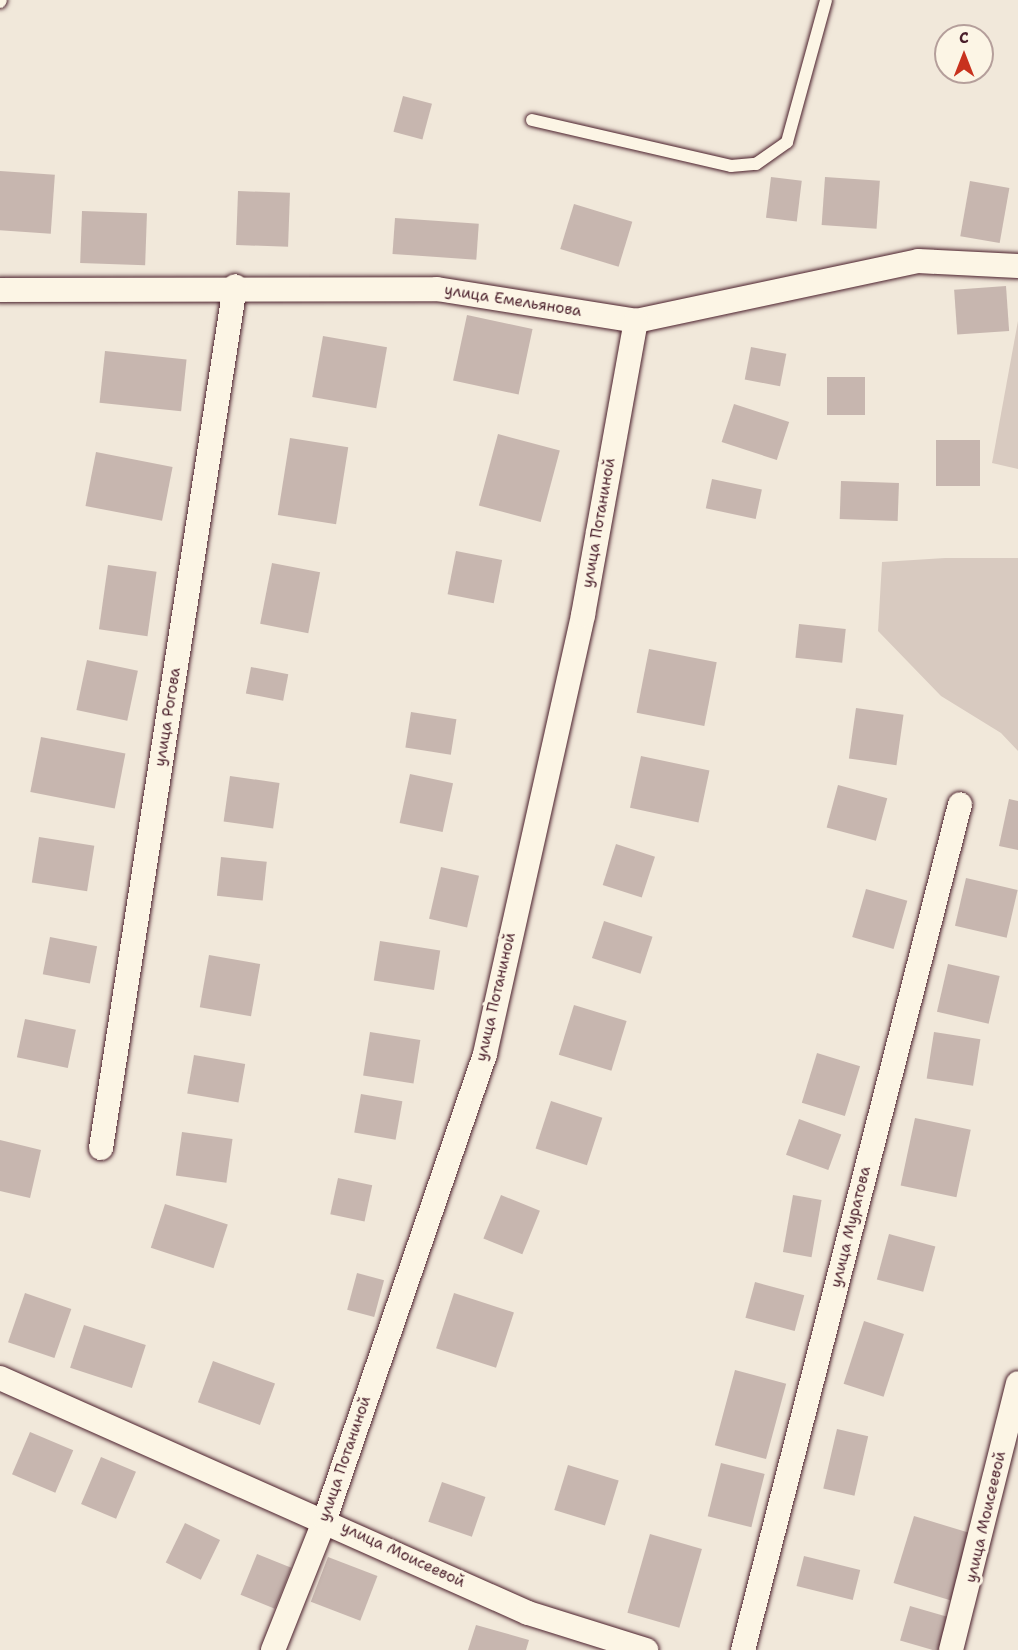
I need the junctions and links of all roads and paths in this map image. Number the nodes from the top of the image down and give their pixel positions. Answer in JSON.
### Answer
{"nodes":[{"id":1,"x":826,"y":0,"type":"edge"},
{"id":2,"x":532,"y":120,"type":"dead end"},
{"id":3,"x":1018,"y":266,"type":"edge"},
{"id":4,"x":235,"y":286,"type":"junction"},
{"id":5,"x":0,"y":290,"type":"edge"},
{"id":6,"x":636,"y":321,"type":"junction"},
{"id":7,"x":960,"y":804,"type":"dead end"},
{"id":8,"x":101,"y":1148,"type":"dead end"},
{"id":9,"x":0,"y":1377,"type":"edge"},
{"id":10,"x":1018,"y":1383,"type":"edge"},
{"id":11,"x":325,"y":1519,"type":"junction"},
{"id":12,"x":273,"y":1650,"type":"edge"},
{"id":13,"x":646,"y":1650,"type":"edge"},
{"id":14,"x":743,"y":1650,"type":"edge"},
{"id":15,"x":951,"y":1650,"type":"edge"}],
"edges":[{"from":1,"to":2,"type":"lane"},
{"from":3,"to":6,"type":"street","name":"улица Емельянова"},
{"from":4,"to":5,"type":"street","name":"улица Емельянова"},
{"from":4,"to":6,"type":"street","name":"улица Емельянова"},
{"from":4,"to":8,"type":"street","name":"улица Рогова"},
{"from":6,"to":11,"type":"street","name":"улица Потаниной"},
{"from":7,"to":14,"type":"street","name":"улица Муратова"},
{"from":9,"to":11,"type":"street","name":"улица Моисеевой"},
{"from":10,"to":15,"type":"street","name":"улица Моисеевой"},
{"from":11,"to":12,"type":"street","name":"улица Потаниной"},
{"from":11,"to":13,"type":"street","name":"улица Моисеевой"}]}
